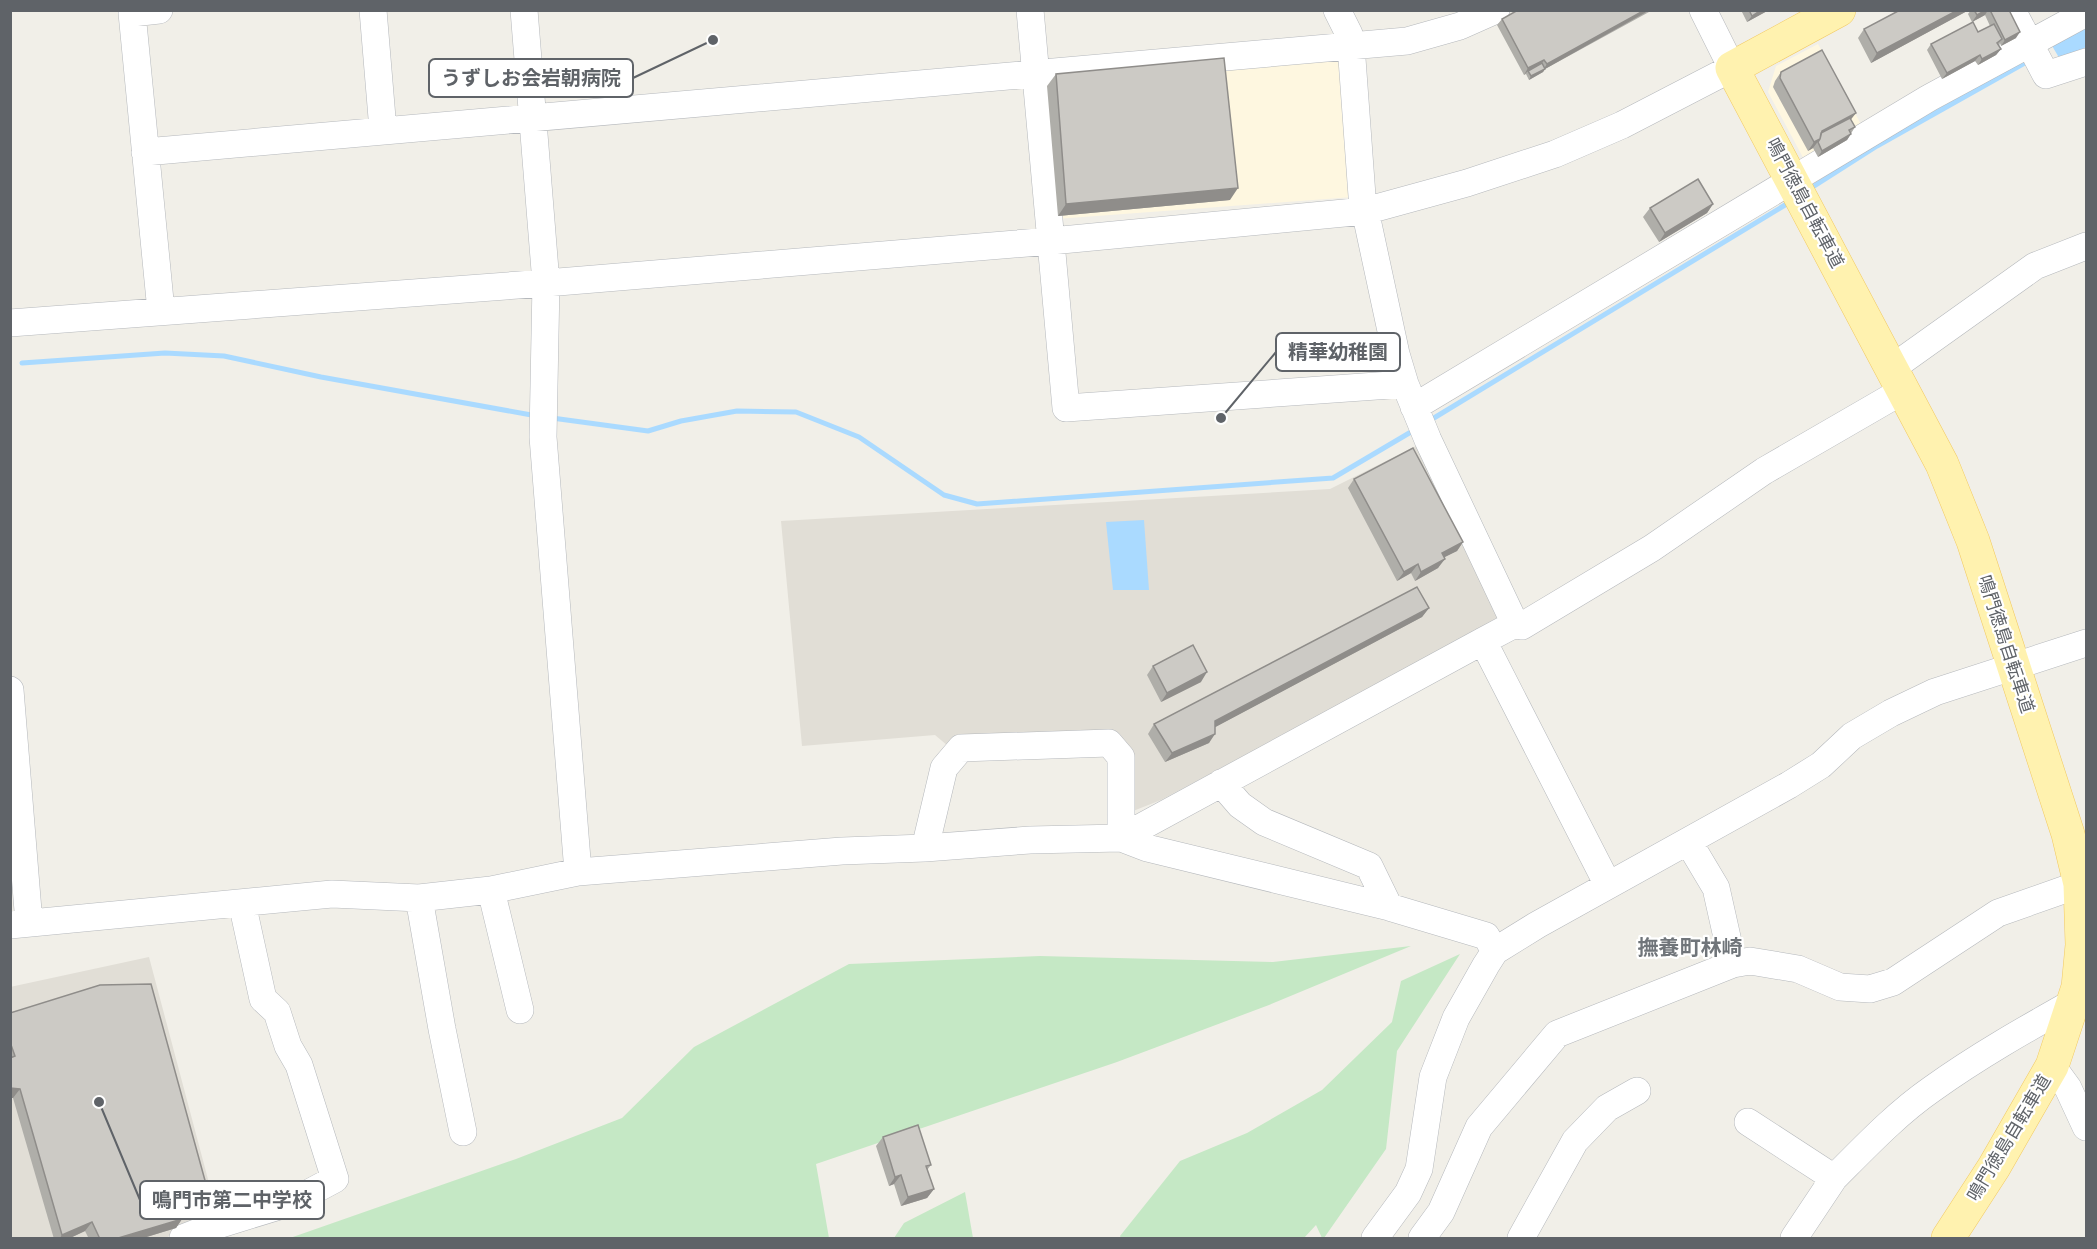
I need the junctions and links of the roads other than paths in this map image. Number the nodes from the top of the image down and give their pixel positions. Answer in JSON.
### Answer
{"nodes":[{"id":1,"x":159,"y":10,"type":"edge"},
{"id":2,"x":373,"y":10,"type":"edge"},
{"id":3,"x":524,"y":10,"type":"edge"},
{"id":4,"x":1030,"y":10,"type":"edge"},
{"id":5,"x":1337,"y":10,"type":"edge"},
{"id":6,"x":1496,"y":10,"type":"edge"},
{"id":7,"x":1703,"y":10,"type":"edge"},
{"id":8,"x":1839,"y":10,"type":"edge"},
{"id":9,"x":2012,"y":10,"type":"edge"},
{"id":10,"x":132,"y":12,"type":"edge"},
{"id":11,"x":2086,"y":13,"type":"edge"},
{"id":12,"x":1351,"y":45,"type":"junction"},
{"id":13,"x":2034,"y":52,"type":"junction"},
{"id":14,"x":2086,"y":62,"type":"edge"},
{"id":15,"x":1732,"y":68,"type":"junction"},
{"id":16,"x":1035,"y":74,"type":"junction"},
{"id":17,"x":532,"y":116,"type":"junction"},
{"id":18,"x":383,"y":130,"type":"junction"},
{"id":19,"x":145,"y":152,"type":"junction"},
{"id":20,"x":1798,"y":189,"type":"junction"},
{"id":21,"x":1365,"y":211,"type":"junction"},
{"id":22,"x":1051,"y":241,"type":"junction"},
{"id":23,"x":2086,"y":246,"type":"edge"},
{"id":24,"x":546,"y":283,"type":"junction"},
{"id":25,"x":161,"y":310,"type":"junction"},
{"id":26,"x":10,"y":323,"type":"edge"},
{"id":27,"x":1898,"y":379,"type":"junction"},
{"id":28,"x":1412,"y":402,"type":"junction"},
{"id":29,"x":1515,"y":624,"type":"junction"},
{"id":30,"x":1483,"y":640,"type":"junction"},
{"id":31,"x":2086,"y":643,"type":"edge"},
{"id":32,"x":2014,"y":666,"type":"junction"},
{"id":33,"x":10,"y":690,"type":"edge"},
{"id":34,"x":1221,"y":783,"type":"junction"},
{"id":35,"x":1121,"y":838,"type":"junction"},
{"id":36,"x":1688,"y":841,"type":"junction"},
{"id":37,"x":925,"y":848,"type":"junction"},
{"id":38,"x":578,"y":872,"type":"junction"},
{"id":39,"x":2083,"y":883,"type":"edge"},
{"id":40,"x":1608,"y":885,"type":"junction"},
{"id":41,"x":491,"y":890,"type":"junction"},
{"id":42,"x":419,"y":898,"type":"junction"},
{"id":43,"x":242,"y":903,"type":"junction"},
{"id":44,"x":1389,"y":907,"type":"junction"},
{"id":45,"x":20,"y":924,"type":"edge"},
{"id":46,"x":1495,"y":951,"type":"junction"},
{"id":47,"x":1733,"y":964,"type":"junction"},
{"id":48,"x":2074,"y":1002,"type":"junction"},
{"id":49,"x":520,"y":1010,"type":"dead end"},
{"id":50,"x":2052,"y":1066,"type":"junction"},
{"id":51,"x":1638,"y":1091,"type":"dead end"},
{"id":52,"x":1748,"y":1122,"type":"dead end"},
{"id":53,"x":2086,"y":1126,"type":"edge"},
{"id":54,"x":463,"y":1132,"type":"dead end"},
{"id":55,"x":1834,"y":1178,"type":"junction"},
{"id":56,"x":183,"y":1239,"type":"edge"},
{"id":57,"x":1375,"y":1239,"type":"edge"},
{"id":58,"x":1422,"y":1239,"type":"edge"},
{"id":59,"x":1521,"y":1239,"type":"edge"},
{"id":60,"x":1794,"y":1239,"type":"edge"},
{"id":61,"x":1948,"y":1239,"type":"edge"}],
"edges":[{"from":1,"to":10,"type":"street"},
{"from":2,"to":18,"type":"street"},
{"from":3,"to":17,"type":"street"},
{"from":4,"to":16,"type":"street"},
{"from":5,"to":12,"type":"street"},
{"from":6,"to":12,"type":"street"},
{"from":7,"to":15,"type":"street"},
{"from":8,"to":15,"type":"main road"},
{"from":9,"to":13,"type":"street"},
{"from":10,"to":19,"type":"street"},
{"from":11,"to":13,"type":"street"},
{"from":12,"to":16,"type":"street"},
{"from":12,"to":21,"type":"street"},
{"from":13,"to":14,"type":"street"},
{"from":13,"to":20,"type":"street"},
{"from":15,"to":20,"type":"main road","name":"鳴門徳島自転車道"},
{"from":15,"to":21,"type":"street"},
{"from":16,"to":17,"type":"street"},
{"from":16,"to":22,"type":"street"},
{"from":17,"to":18,"type":"street"},
{"from":17,"to":24,"type":"street"},
{"from":18,"to":19,"type":"street"},
{"from":19,"to":25,"type":"street"},
{"from":20,"to":27,"type":"main road","name":"鳴門徳島自転車道"},
{"from":20,"to":28,"type":"street"},
{"from":21,"to":22,"type":"street"},
{"from":21,"to":28,"type":"street"},
{"from":22,"to":24,"type":"street"},
{"from":22,"to":28,"type":"street"},
{"from":23,"to":27,"type":"street"},
{"from":24,"to":25,"type":"street"},
{"from":24,"to":38,"type":"street"},
{"from":25,"to":26,"type":"street"},
{"from":27,"to":29,"type":"street"},
{"from":27,"to":32,"type":"main road","name":"鳴門徳島自転車道"},
{"from":28,"to":29,"type":"street"},
{"from":29,"to":30,"type":"street"},
{"from":30,"to":34,"type":"street"},
{"from":30,"to":40,"type":"street"},
{"from":31,"to":32,"type":"street"},
{"from":32,"to":36,"type":"street"},
{"from":32,"to":39,"type":"main road","name":"鳴門徳島自転車道"},
{"from":33,"to":45,"type":"street"},
{"from":34,"to":35,"type":"street"},
{"from":34,"to":44,"type":"street"},
{"from":35,"to":37,"type":"street"},
{"from":35,"to":37,"type":"street"},
{"from":35,"to":44,"type":"street"},
{"from":36,"to":40,"type":"street"},
{"from":36,"to":47,"type":"street"},
{"from":37,"to":38,"type":"street"},
{"from":38,"to":41,"type":"street"},
{"from":39,"to":47,"type":"street"},
{"from":39,"to":48,"type":"main road","name":"鳴門徳島自転車道"},
{"from":40,"to":46,"type":"street"},
{"from":41,"to":42,"type":"street"},
{"from":41,"to":49,"type":"street"},
{"from":42,"to":43,"type":"street"},
{"from":42,"to":54,"type":"street"},
{"from":43,"to":45,"type":"street"},
{"from":43,"to":56,"type":"street"},
{"from":44,"to":46,"type":"street"},
{"from":46,"to":57,"type":"street"},
{"from":47,"to":58,"type":"street"},
{"from":48,"to":50,"type":"main road","name":"鳴門徳島自転車道"},
{"from":48,"to":55,"type":"street"},
{"from":50,"to":53,"type":"street"},
{"from":50,"to":61,"type":"main road","name":"鳴門徳島自転車道"},
{"from":51,"to":59,"type":"street"},
{"from":52,"to":55,"type":"street"},
{"from":55,"to":60,"type":"street"}]}
